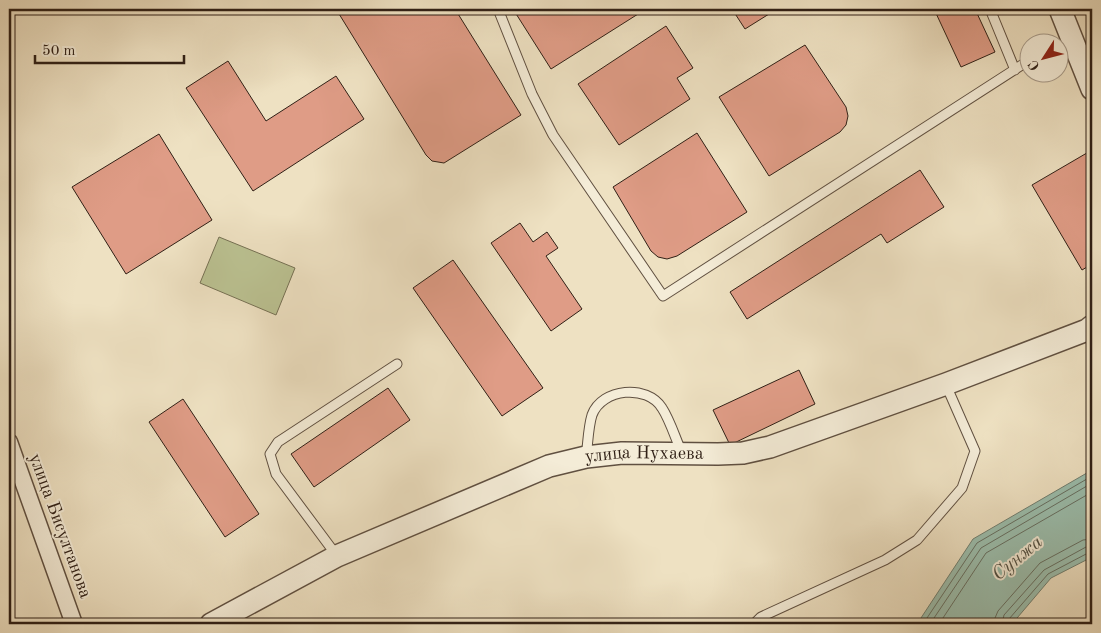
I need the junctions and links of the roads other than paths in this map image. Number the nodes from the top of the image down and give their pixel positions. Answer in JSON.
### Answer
{"nodes":[{"id":1,"x":498,"y":9,"type":"edge"},
{"id":2,"x":990,"y":9,"type":"edge"},
{"id":3,"x":1060,"y":9,"type":"edge"},
{"id":4,"x":1016,"y":70,"type":"joint"},
{"id":5,"x":1092,"y":89,"type":"edge"},
{"id":6,"x":1092,"y":326,"type":"edge"},
{"id":7,"x":397,"y":364,"type":"dead end"},
{"id":8,"x":946,"y":384,"type":"junction"},
{"id":9,"x":9,"y":442,"type":"edge"},
{"id":10,"x":682,"y":454,"type":"junction"},
{"id":11,"x":586,"y":457,"type":"junction"},
{"id":12,"x":337,"y":556,"type":"junction"},
{"id":13,"x":74,"y":624,"type":"edge"},
{"id":14,"x":211,"y":624,"type":"edge"},
{"id":15,"x":754,"y":624,"type":"edge"}],
"edges":[{"from":1,"to":4,"type":"lane"},
{"from":2,"to":4,"type":"lane"},
{"from":3,"to":5,"type":"street"},
{"from":6,"to":8,"type":"street","name":"улица Нухаева"},
{"from":7,"to":12,"type":"lane"},
{"from":8,"to":10,"type":"street","name":"улица Нухаева"},
{"from":8,"to":15,"type":"lane"},
{"from":9,"to":13,"type":"street","name":"улица Бисултанова"},
{"from":10,"to":11,"type":"street","name":"улица Нухаева"},
{"from":10,"to":11,"type":"lane"},
{"from":11,"to":12,"type":"street","name":"улица Нухаева"},
{"from":12,"to":14,"type":"street","name":"улица Нухаева"}]}
